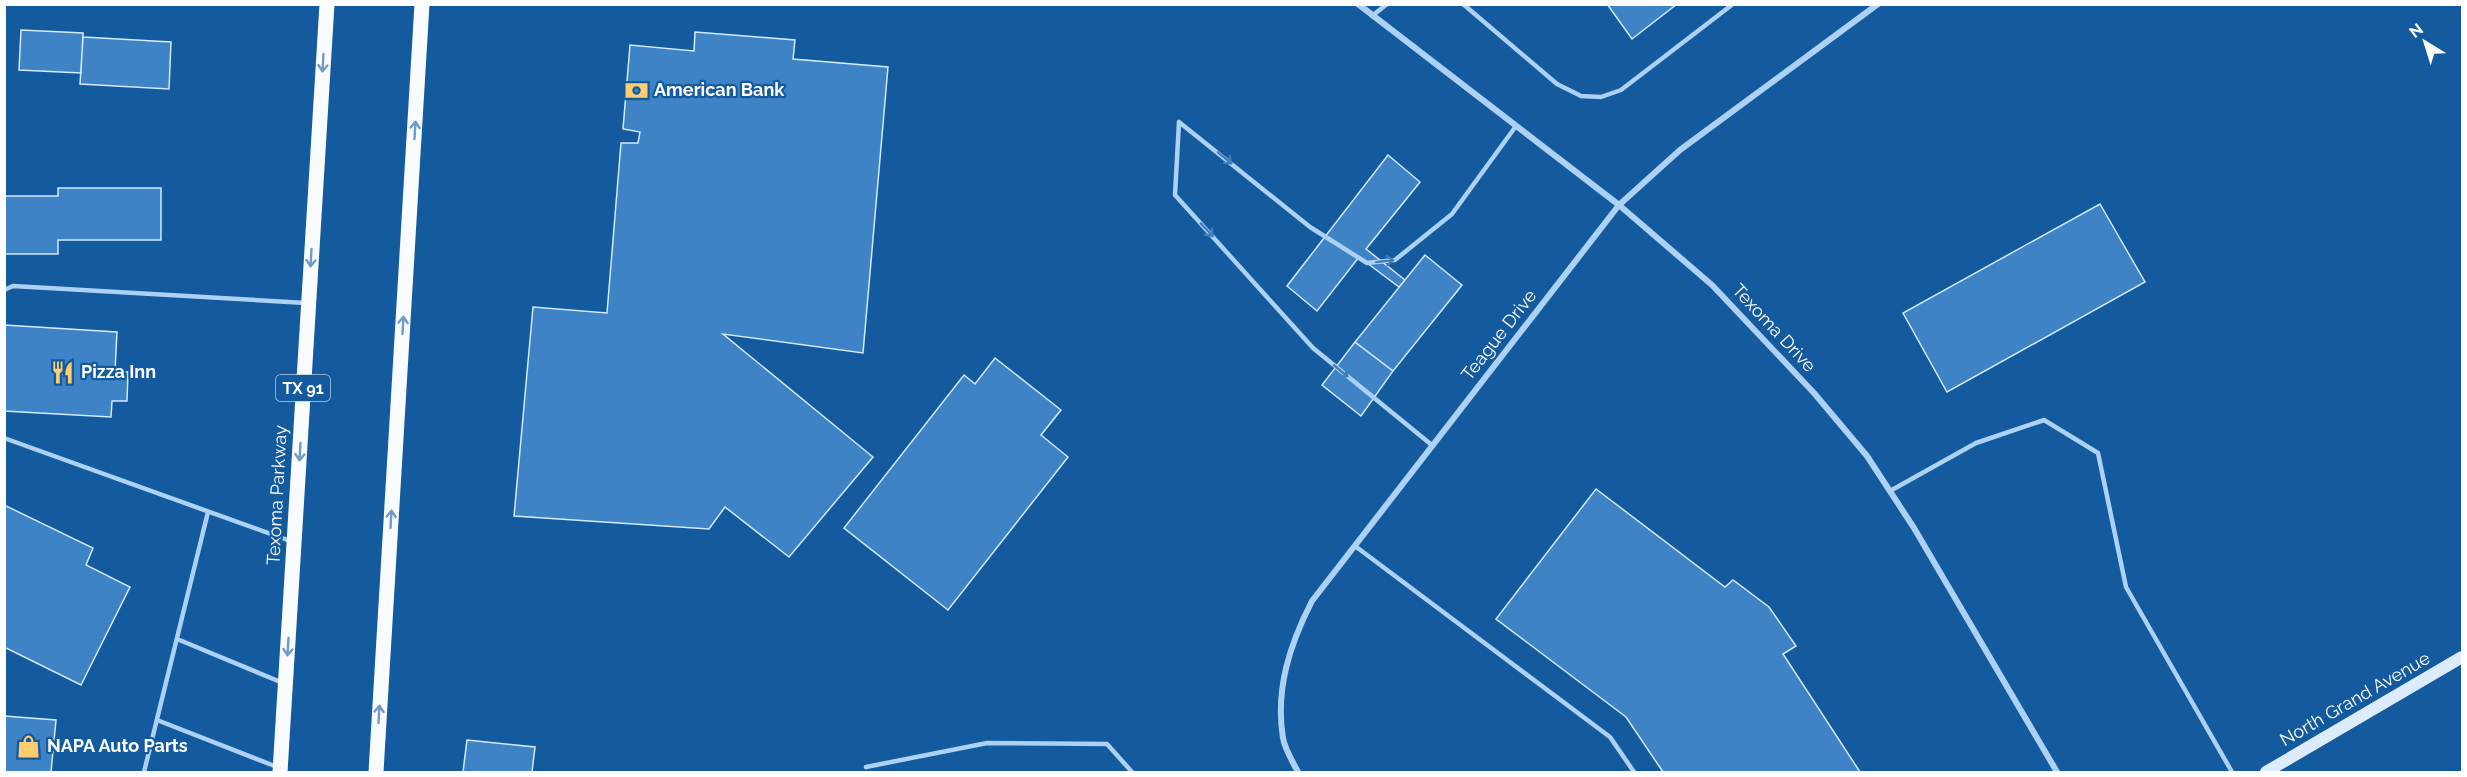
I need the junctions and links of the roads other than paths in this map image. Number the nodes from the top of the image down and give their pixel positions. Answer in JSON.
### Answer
{"nodes":[{"id":1,"x":327,"y":4,"type":"edge"},
{"id":2,"x":422,"y":4,"type":"edge"},
{"id":3,"x":1358,"y":4,"type":"edge"},
{"id":4,"x":1387,"y":4,"type":"edge"},
{"id":5,"x":1463,"y":4,"type":"edge"},
{"id":6,"x":1733,"y":4,"type":"edge"},
{"id":7,"x":1874,"y":6,"type":"edge"},
{"id":8,"x":1372,"y":16,"type":"junction"},
{"id":9,"x":1516,"y":126,"type":"junction"},
{"id":10,"x":1619,"y":205,"type":"junction"},
{"id":11,"x":4,"y":290,"type":"edge"},
{"id":12,"x":308,"y":304,"type":"junction"},
{"id":13,"x":4,"y":438,"type":"edge"},
{"id":14,"x":1433,"y":446,"type":"junction"},
{"id":15,"x":1890,"y":491,"type":"junction"},
{"id":16,"x":208,"y":512,"type":"junction"},
{"id":17,"x":294,"y":543,"type":"junction"},
{"id":18,"x":1355,"y":546,"type":"junction"},
{"id":19,"x":177,"y":639,"type":"junction"},
{"id":20,"x":2463,"y":657,"type":"edge"},
{"id":21,"x":286,"y":685,"type":"junction"},
{"id":22,"x":157,"y":720,"type":"junction"},
{"id":23,"x":866,"y":766,"type":"dead end"},
{"id":24,"x":280,"y":770,"type":"edge"},
{"id":25,"x":144,"y":772,"type":"edge"},
{"id":26,"x":376,"y":772,"type":"edge"},
{"id":27,"x":1132,"y":772,"type":"edge"},
{"id":28,"x":1298,"y":772,"type":"edge"},
{"id":29,"x":1634,"y":772,"type":"edge"},
{"id":30,"x":2057,"y":772,"type":"edge"},
{"id":31,"x":2232,"y":772,"type":"edge"},
{"id":32,"x":2266,"y":772,"type":"edge"}],
"edges":[{"from":1,"to":12,"type":"main road","name":"Texoma Parkway","number":"TX 91","one_way":true},
{"from":26,"to":2,"type":"main road","one_way":true},
{"from":3,"to":8,"type":"street","name":"Texoma Drive"},
{"from":4,"to":8,"type":"lane"},
{"from":5,"to":6,"type":"lane"},
{"from":7,"to":10,"type":"street","name":"Teague Drive"},
{"from":8,"to":9,"type":"street","name":"Texoma Drive"},
{"from":9,"to":10,"type":"street","name":"Texoma Drive"},
{"from":9,"to":14,"type":"lane"},
{"from":10,"to":14,"type":"street","name":"Teague Drive"},
{"from":10,"to":15,"type":"street","name":"Texoma Drive"},
{"from":11,"to":12,"type":"lane"},
{"from":12,"to":17,"type":"main road","name":"Texoma Parkway","number":"TX 91","one_way":true},
{"from":13,"to":16,"type":"lane"},
{"from":14,"to":18,"type":"street","name":"Teague Drive"},
{"from":15,"to":30,"type":"street","name":"Texoma Drive"},
{"from":15,"to":31,"type":"lane"},
{"from":16,"to":17,"type":"lane"},
{"from":16,"to":19,"type":"lane"},
{"from":17,"to":21,"type":"main road","name":"Texoma Parkway","number":"TX 91","one_way":true},
{"from":18,"to":28,"type":"street","name":"Teague Drive"},
{"from":18,"to":29,"type":"lane"},
{"from":19,"to":21,"type":"lane"},
{"from":19,"to":22,"type":"lane"},
{"from":20,"to":32,"type":"main road","name":"North Grand Avenue"},
{"from":21,"to":24,"type":"main road","name":"Texoma Parkway","number":"TX 91"},
{"from":22,"to":24,"type":"lane"},
{"from":22,"to":25,"type":"lane"},
{"from":23,"to":27,"type":"lane"}]}
